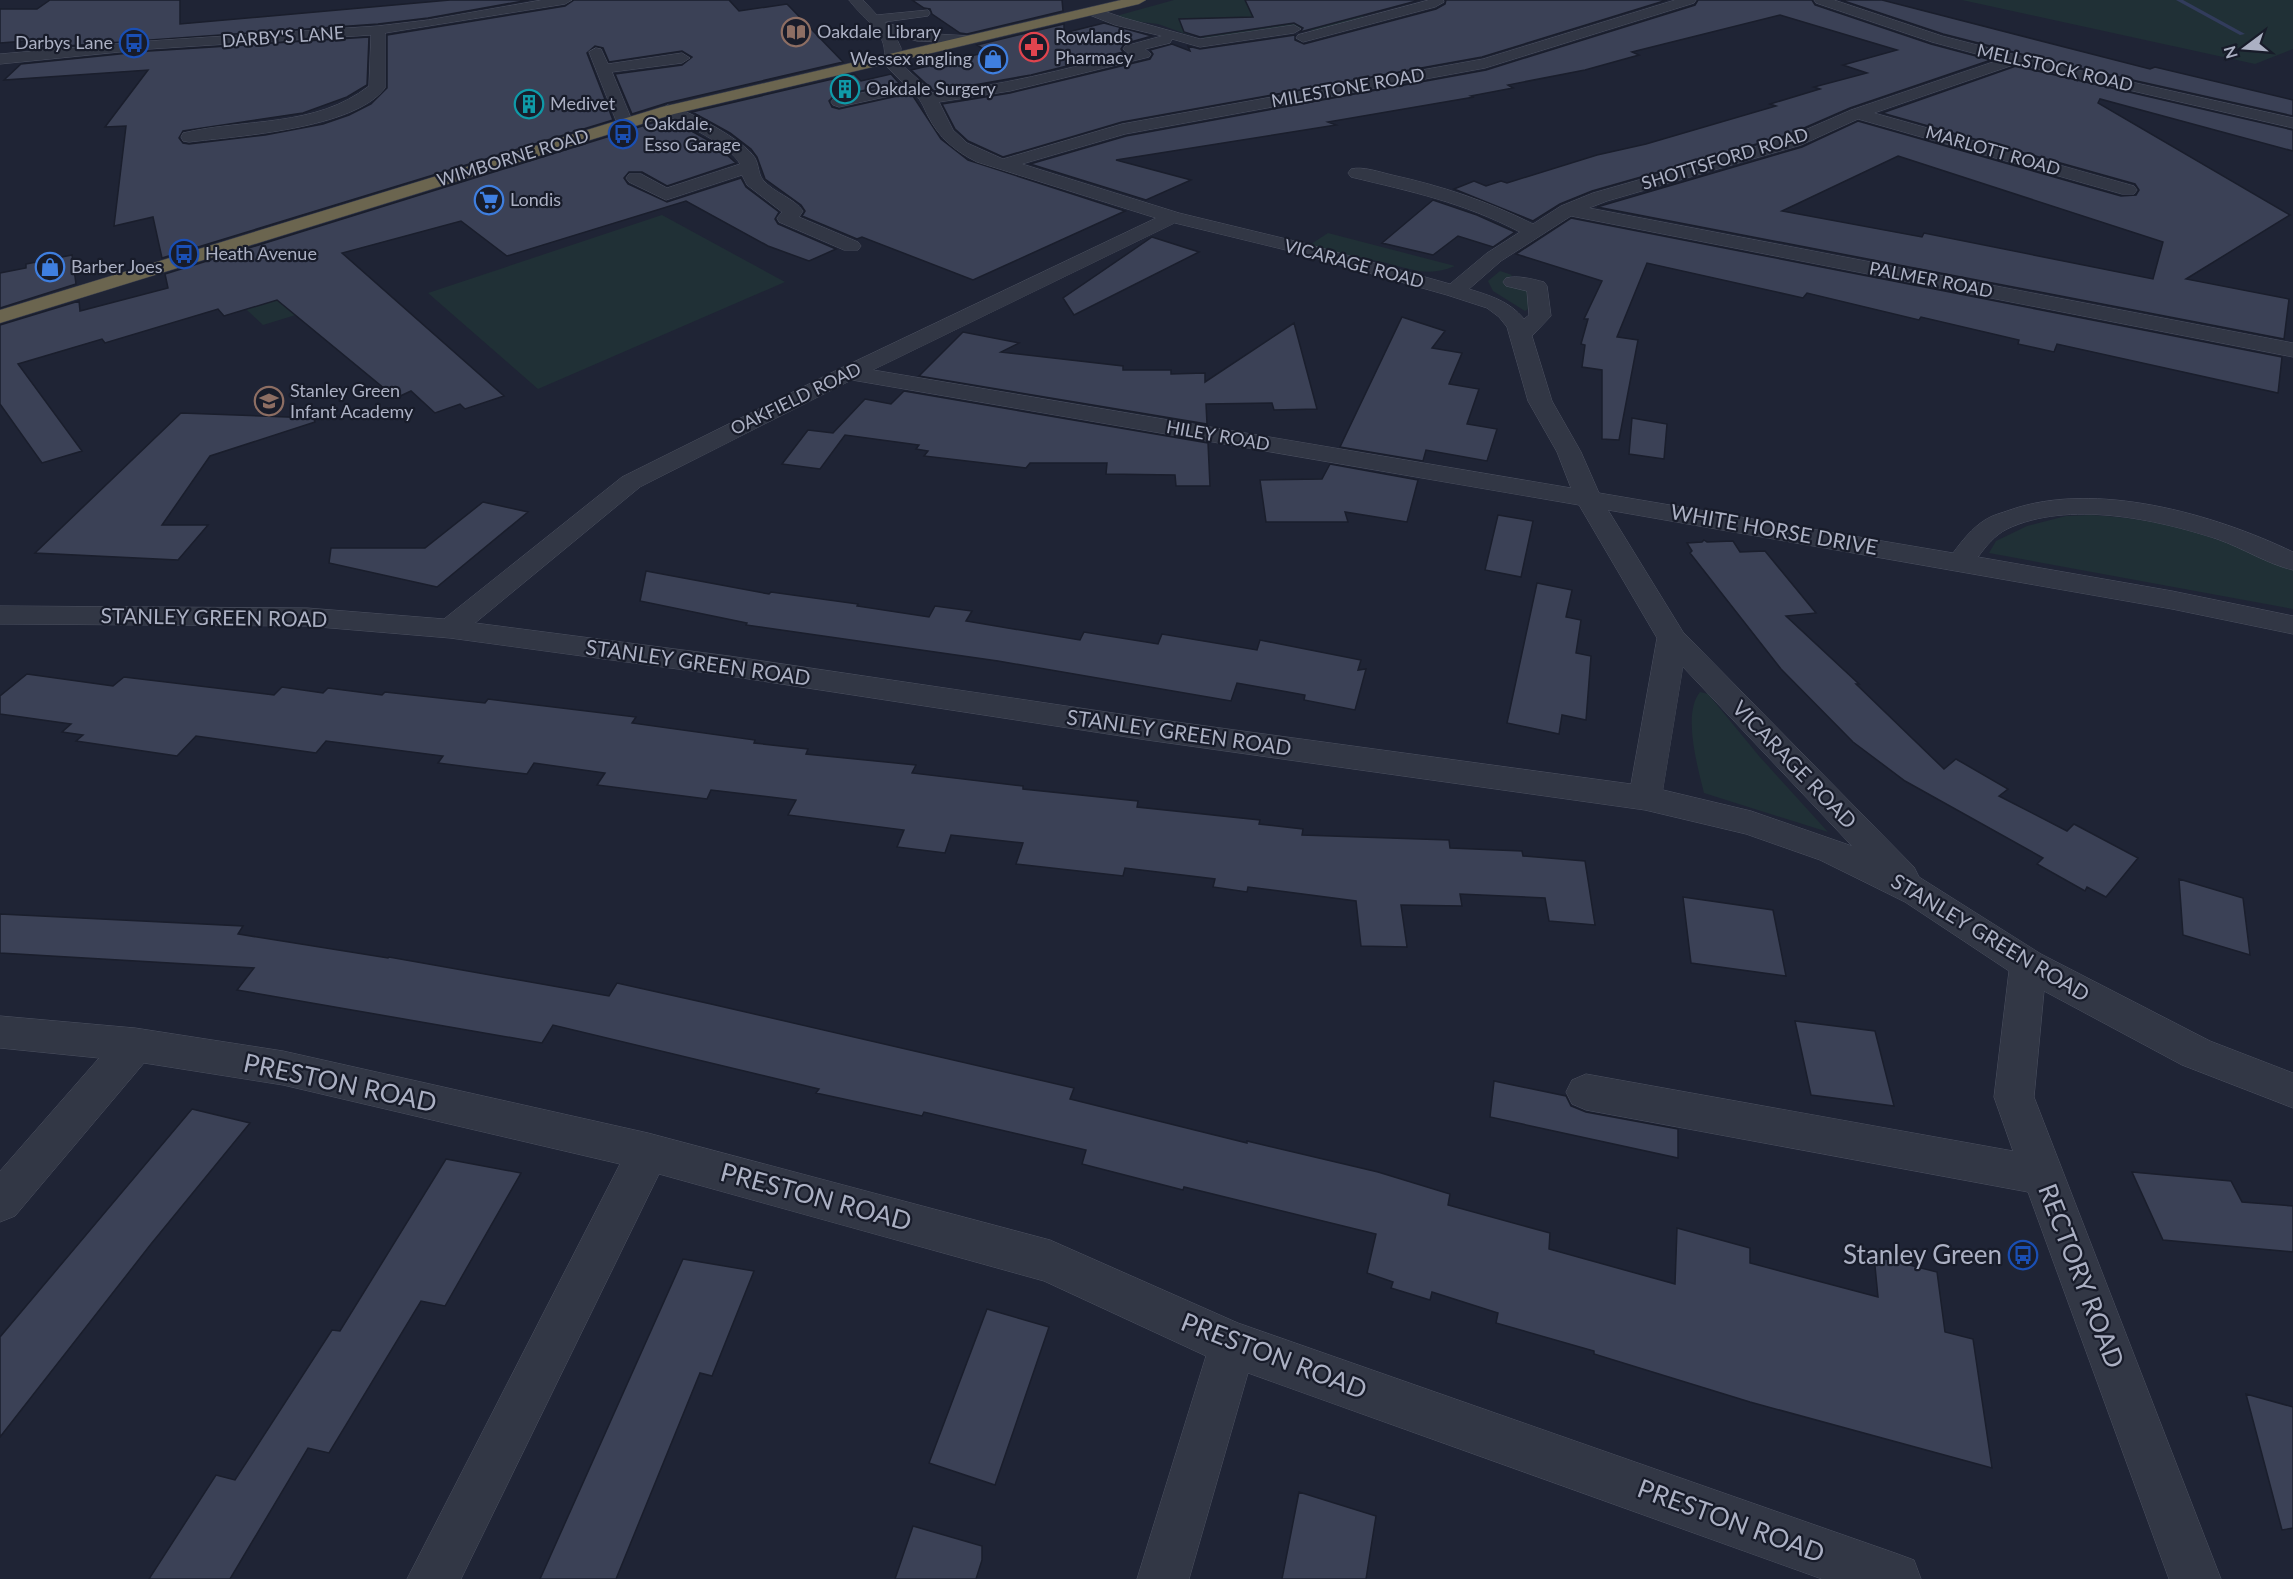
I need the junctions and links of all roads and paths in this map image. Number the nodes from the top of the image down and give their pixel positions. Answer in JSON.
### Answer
{"nodes":[{"id":1,"x":565,"y":0,"type":"edge"},
{"id":2,"x":856,"y":0,"type":"edge"},
{"id":3,"x":1139,"y":0,"type":"edge"},
{"id":4,"x":1436,"y":0,"type":"edge"},
{"id":5,"x":1689,"y":0,"type":"edge"},
{"id":6,"x":1821,"y":0,"type":"edge"},
{"id":7,"x":1092,"y":11,"type":"junction"},
{"id":8,"x":923,"y":13,"type":"dead end"},
{"id":9,"x":878,"y":23,"type":"junction"},
{"id":10,"x":378,"y":30,"type":"junction"},
{"id":11,"x":966,"y":39,"type":"junction"},
{"id":12,"x":1165,"y":40,"type":"dead end"},
{"id":13,"x":596,"y":52,"type":"dead end"},
{"id":14,"x":892,"y":56,"type":"junction"},
{"id":15,"x":682,"y":58,"type":"dead end"},
{"id":16,"x":0,"y":59,"type":"edge"},
{"id":17,"x":2014,"y":60,"type":"junction"},
{"id":18,"x":602,"y":69,"type":"junction"},
{"id":19,"x":922,"y":92,"type":"junction"},
{"id":20,"x":839,"y":102,"type":"dead end"},
{"id":21,"x":668,"y":110,"type":"junction"},
{"id":22,"x":1857,"y":113,"type":"junction"},
{"id":23,"x":625,"y":123,"type":"junction"},
{"id":24,"x":2293,"y":123,"type":"edge"},
{"id":25,"x":189,"y":137,"type":"dead end"},
{"id":26,"x":1004,"y":164,"type":"junction"},
{"id":27,"x":749,"y":167,"type":"junction"},
{"id":28,"x":1357,"y":173,"type":"dead end"},
{"id":29,"x":634,"y":178,"type":"dead end"},
{"id":30,"x":2128,"y":190,"type":"dead end"},
{"id":31,"x":1568,"y":210,"type":"junction"},
{"id":32,"x":1173,"y":217,"type":"junction"},
{"id":33,"x":1534,"y":232,"type":"junction"},
{"id":34,"x":851,"y":246,"type":"dead end"},
{"id":35,"x":1514,"y":282,"type":"dead end"},
{"id":36,"x":1454,"y":291,"type":"junction"},
{"id":37,"x":0,"y":316,"type":"edge"},
{"id":38,"x":1520,"y":335,"type":"junction"},
{"id":39,"x":2293,"y":350,"type":"edge"},
{"id":40,"x":849,"y":373,"type":"junction"},
{"id":41,"x":1588,"y":498,"type":"junction"},
{"id":42,"x":1960,"y":562,"type":"junction"},
{"id":43,"x":2293,"y":562,"type":"edge"},
{"id":44,"x":0,"y":615,"type":"edge"},
{"id":45,"x":2293,"y":625,"type":"edge"},
{"id":46,"x":450,"y":629,"type":"junction"},
{"id":47,"x":1672,"y":638,"type":"junction"},
{"id":48,"x":1645,"y":798,"type":"junction"},
{"id":49,"x":1918,"y":892,"type":"junction"},
{"id":50,"x":2028,"y":965,"type":"junction"},
{"id":51,"x":0,"y":1032,"type":"edge"},
{"id":52,"x":135,"y":1045,"type":"junction"},
{"id":53,"x":2293,"y":1091,"type":"edge"},
{"id":54,"x":1586,"y":1092,"type":"dead end"},
{"id":55,"x":648,"y":1152,"type":"junction"},
{"id":56,"x":2044,"y":1176,"type":"junction"},
{"id":57,"x":0,"y":1202,"type":"edge"},
{"id":58,"x":1233,"y":1344,"type":"junction"},
{"id":59,"x":433,"y":1579,"type":"edge"},
{"id":60,"x":1163,"y":1579,"type":"edge"},
{"id":61,"x":1895,"y":1579,"type":"edge"},
{"id":62,"x":2195,"y":1579,"type":"edge"}],
"edges":[{"from":1,"to":10,"type":"street","name":"DARBY'S LANE"},
{"from":2,"to":9,"type":"street"},
{"from":3,"to":7,"type":"highway","name":"WIMBORNE ROAD"},
{"from":4,"to":7,"type":"street"},
{"from":5,"to":26,"type":"street","name":"MILESTONE ROAD"},
{"from":6,"to":17,"type":"street","name":"MELLSTOCK ROAD"},
{"from":7,"to":11,"type":"highway","name":"WIMBORNE ROAD"},
{"from":8,"to":9,"type":"street"},
{"from":9,"to":11,"type":"street"},
{"from":9,"to":14,"type":"street","name":"VICARAGE ROAD"},
{"from":10,"to":16,"type":"street","name":"DARBY'S LANE"},
{"from":10,"to":25,"type":"street"},
{"from":11,"to":14,"type":"highway","name":"WIMBORNE ROAD"},
{"from":12,"to":19,"type":"street"},
{"from":13,"to":18,"type":"street"},
{"from":14,"to":19,"type":"street","name":"VICARAGE ROAD"},
{"from":14,"to":21,"type":"highway","name":"WIMBORNE ROAD"},
{"from":15,"to":18,"type":"street"},
{"from":17,"to":22,"type":"street","name":"SHOTTSFORD ROAD"},
{"from":17,"to":24,"type":"street","name":"MELLSTOCK ROAD"},
{"from":18,"to":23,"type":"street"},
{"from":19,"to":20,"type":"street"},
{"from":19,"to":26,"type":"street","name":"VICARAGE ROAD"},
{"from":21,"to":23,"type":"highway","name":"WIMBORNE ROAD"},
{"from":21,"to":27,"type":"street"},
{"from":22,"to":30,"type":"street","name":"MARLOTT ROAD"},
{"from":22,"to":31,"type":"street","name":"SHOTTSFORD ROAD"},
{"from":23,"to":37,"type":"highway","name":"WIMBORNE ROAD"},
{"from":26,"to":32,"type":"street","name":"VICARAGE ROAD"},
{"from":27,"to":29,"type":"street"},
{"from":27,"to":34,"type":"street"},
{"from":28,"to":33,"type":"street"},
{"from":31,"to":33,"type":"street","name":"SHOTTSFORD ROAD"},
{"from":31,"to":39,"type":"street","name":"PALMER ROAD"},
{"from":32,"to":36,"type":"street","name":"VICARAGE ROAD"},
{"from":32,"to":40,"type":"street","name":"OAKFIELD ROAD"},
{"from":33,"to":36,"type":"street","name":"SHOTTSFORD ROAD"},
{"from":35,"to":38,"type":"street"},
{"from":36,"to":38,"type":"street","name":"VICARAGE ROAD"},
{"from":38,"to":41,"type":"street","name":"VICARAGE ROAD"},
{"from":40,"to":41,"type":"street","name":"HILEY ROAD"},
{"from":40,"to":46,"type":"street","name":"OAKFIELD ROAD"},
{"from":41,"to":42,"type":"street","name":"WHITE HORSE DRIVE"},
{"from":41,"to":47,"type":"street","name":"VICARAGE ROAD"},
{"from":42,"to":43,"type":"street"},
{"from":42,"to":45,"type":"street","name":"WHITE HORSE DRIVE"},
{"from":44,"to":46,"type":"street","name":"STANLEY GREEN ROAD"},
{"from":46,"to":48,"type":"street","name":"STANLEY GREEN ROAD"},
{"from":47,"to":48,"type":"street"},
{"from":47,"to":49,"type":"street","name":"VICARAGE ROAD"},
{"from":48,"to":49,"type":"street","name":"STANLEY GREEN ROAD"},
{"from":49,"to":50,"type":"street","name":"STANLEY GREEN ROAD"},
{"from":50,"to":53,"type":"street","name":"STANLEY GREEN ROAD"},
{"from":50,"to":56,"type":"street","name":"RECTORY ROAD"},
{"from":51,"to":52,"type":"street","name":"PRESTON ROAD"},
{"from":52,"to":55,"type":"street","name":"PRESTON ROAD"},
{"from":52,"to":57,"type":"street"},
{"from":54,"to":56,"type":"street"},
{"from":55,"to":58,"type":"street","name":"PRESTON ROAD"},
{"from":55,"to":59,"type":"street"},
{"from":56,"to":62,"type":"street","name":"RECTORY ROAD"},
{"from":58,"to":60,"type":"street"},
{"from":58,"to":61,"type":"street","name":"PRESTON ROAD"}]}
